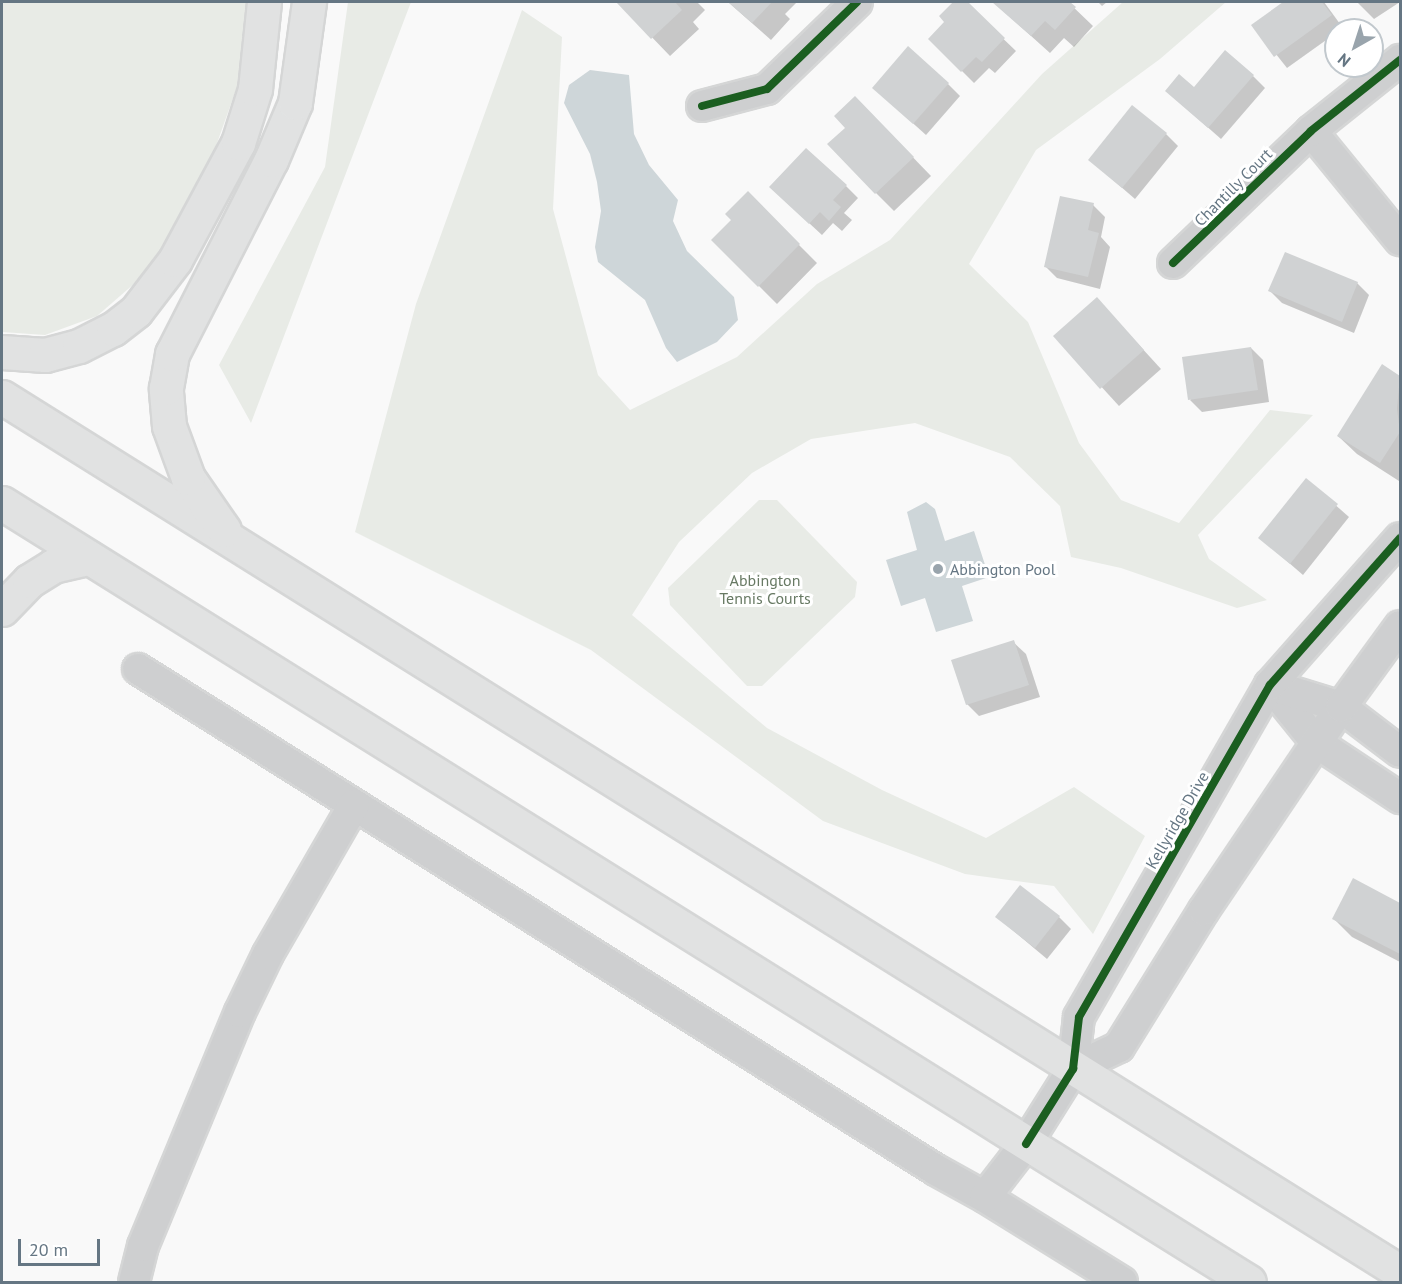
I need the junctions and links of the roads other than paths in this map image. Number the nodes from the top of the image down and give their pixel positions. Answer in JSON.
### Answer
{"nodes":[{"id":1,"x":264,"y":2,"type":"edge"},
{"id":2,"x":309,"y":2,"type":"edge"},
{"id":3,"x":856,"y":2,"type":"edge"},
{"id":4,"x":1401,"y":60,"type":"edge"},
{"id":5,"x":702,"y":106,"type":"dead end"},
{"id":6,"x":1311,"y":131,"type":"junction"},
{"id":7,"x":1401,"y":240,"type":"edge"},
{"id":8,"x":1173,"y":263,"type":"dead end"},
{"id":9,"x":2,"y":352,"type":"edge"},
{"id":10,"x":2,"y":397,"type":"edge"},
{"id":11,"x":2,"y":503,"type":"edge"},
{"id":12,"x":1401,"y":538,"type":"edge"},
{"id":13,"x":231,"y":541,"type":"junction"},
{"id":14,"x":89,"y":558,"type":"junction"},
{"id":15,"x":2,"y":609,"type":"edge"},
{"id":16,"x":1401,"y":626,"type":"edge"},
{"id":17,"x":138,"y":669,"type":"dead end"},
{"id":18,"x":1270,"y":685,"type":"junction"},
{"id":19,"x":1341,"y":707,"type":"junction"},
{"id":20,"x":1317,"y":743,"type":"junction"},
{"id":21,"x":1401,"y":752,"type":"edge"},
{"id":22,"x":1401,"y":798,"type":"edge"},
{"id":23,"x":354,"y":805,"type":"junction"},
{"id":24,"x":1073,"y":1070,"type":"junction"},
{"id":25,"x":1026,"y":1144,"type":"junction"},
{"id":26,"x":985,"y":1197,"type":"junction"},
{"id":27,"x":1401,"y":1272,"type":"edge"},
{"id":28,"x":134,"y":1282,"type":"edge"},
{"id":29,"x":1122,"y":1282,"type":"edge"},
{"id":30,"x":1249,"y":1282,"type":"edge"}],
"edges":[{"from":1,"to":9,"type":"highway"},
{"from":2,"to":13,"type":"highway"},
{"from":3,"to":5,"type":"street"},
{"from":4,"to":6,"type":"street","name":"Chantilly Court"},
{"from":6,"to":7,"type":"street"},
{"from":6,"to":8,"type":"street","name":"Chantilly Court"},
{"from":10,"to":13,"type":"highway"},
{"from":11,"to":14,"type":"highway"},
{"from":12,"to":18,"type":"street","name":"Kellyridge Drive"},
{"from":13,"to":24,"type":"highway"},
{"from":14,"to":15,"type":"highway"},
{"from":14,"to":25,"type":"highway"},
{"from":16,"to":19,"type":"street"},
{"from":17,"to":23,"type":"street"},
{"from":18,"to":19,"type":"street"},
{"from":18,"to":20,"type":"street"},
{"from":18,"to":24,"type":"street","name":"Kellyridge Drive"},
{"from":19,"to":20,"type":"street"},
{"from":19,"to":21,"type":"street"},
{"from":20,"to":22,"type":"street"},
{"from":20,"to":24,"type":"street"},
{"from":23,"to":26,"type":"street"},
{"from":23,"to":28,"type":"street"},
{"from":24,"to":25,"type":"street","name":"Kellyridge Drive"},
{"from":24,"to":27,"type":"highway"},
{"from":25,"to":26,"type":"street","name":"Kellyridge Drive"},
{"from":25,"to":30,"type":"highway"},
{"from":26,"to":29,"type":"street"}]}
